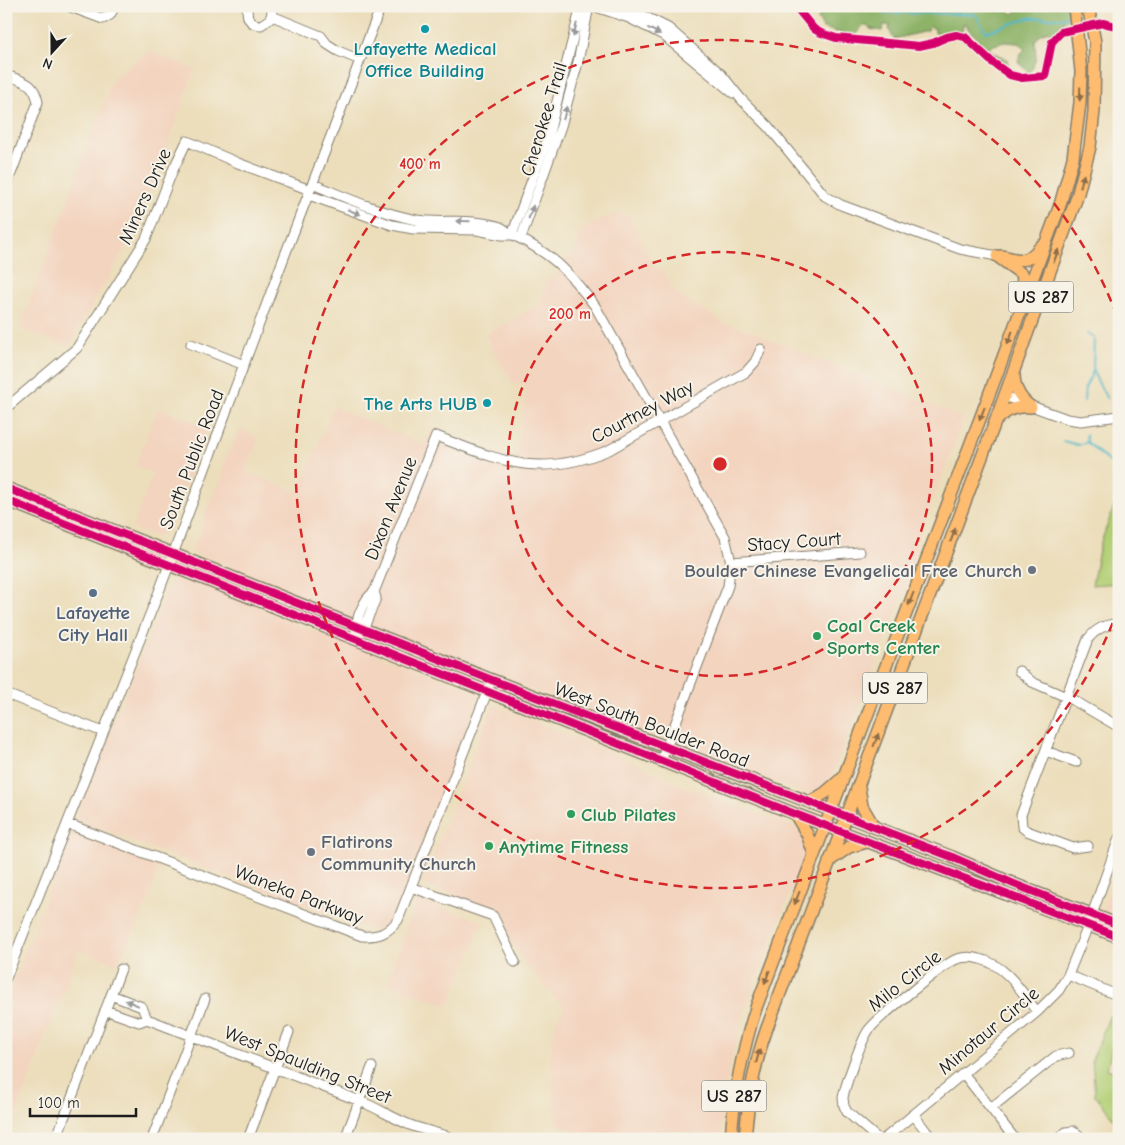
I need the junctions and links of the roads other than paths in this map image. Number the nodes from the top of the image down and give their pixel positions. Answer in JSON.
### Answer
{"nodes":[{"id":1,"x":68,"y":6,"type":"edge"},
{"id":2,"x":115,"y":6,"type":"edge"},
{"id":3,"x":248,"y":6,"type":"edge"},
{"id":4,"x":271,"y":6,"type":"edge"},
{"id":5,"x":381,"y":6,"type":"edge"},
{"id":6,"x":582,"y":6,"type":"edge"},
{"id":7,"x":591,"y":6,"type":"edge"},
{"id":8,"x":620,"y":6,"type":"edge"},
{"id":9,"x":1074,"y":6,"type":"edge"},
{"id":10,"x":1088,"y":6,"type":"edge"},
{"id":11,"x":272,"y":16,"type":"junction"},
{"id":12,"x":360,"y":60,"type":"junction"},
{"id":13,"x":6,"y":76,"type":"edge"},
{"id":14,"x":742,"y":99,"type":"junction"},
{"id":15,"x":6,"y":186,"type":"edge"},
{"id":16,"x":310,"y":190,"type":"junction"},
{"id":17,"x":516,"y":237,"type":"junction"},
{"id":18,"x":1047,"y":239,"type":"junction"},
{"id":19,"x":997,"y":256,"type":"junction"},
{"id":20,"x":1021,"y":308,"type":"junction"},
{"id":21,"x":191,"y":344,"type":"dead end"},
{"id":22,"x":761,"y":349,"type":"dead end"},
{"id":23,"x":244,"y":365,"type":"junction"},
{"id":24,"x":1015,"y":368,"type":"junction"},
{"id":25,"x":999,"y":369,"type":"junction"},
{"id":26,"x":1004,"y":396,"type":"junction"},
{"id":27,"x":1031,"y":407,"type":"junction"},
{"id":28,"x":6,"y":408,"type":"edge"},
{"id":29,"x":1119,"y":416,"type":"edge"},
{"id":30,"x":660,"y":421,"type":"junction"},
{"id":31,"x":994,"y":425,"type":"junction"},
{"id":32,"x":436,"y":436,"type":"joint"},
{"id":33,"x":6,"y":488,"type":"edge"},
{"id":34,"x":6,"y":500,"type":"edge"},
{"id":35,"x":860,"y":552,"type":"dead end"},
{"id":36,"x":171,"y":560,"type":"junction"},
{"id":37,"x":731,"y":562,"type":"junction"},
{"id":38,"x":1119,"y":623,"type":"edge"},
{"id":39,"x":359,"y":628,"type":"junction"},
{"id":40,"x":355,"y":640,"type":"junction"},
{"id":41,"x":1019,"y":671,"type":"dead end"},
{"id":42,"x":492,"y":680,"type":"junction"},
{"id":43,"x":487,"y":693,"type":"junction"},
{"id":44,"x":6,"y":694,"type":"edge"},
{"id":45,"x":1066,"y":696,"type":"junction"},
{"id":46,"x":1119,"y":727,"type":"edge"},
{"id":47,"x":103,"y":732,"type":"junction"},
{"id":48,"x":666,"y":748,"type":"junction"},
{"id":49,"x":1046,"y":751,"type":"junction"},
{"id":50,"x":661,"y":761,"type":"junction"},
{"id":51,"x":1076,"y":762,"type":"dead end"},
{"id":52,"x":843,"y":777,"type":"junction"},
{"id":53,"x":858,"y":785,"type":"junction"},
{"id":54,"x":810,"y":802,"type":"junction"},
{"id":55,"x":831,"y":810,"type":"junction"},
{"id":56,"x":795,"y":814,"type":"junction"},
{"id":57,"x":846,"y":816,"type":"junction"},
{"id":58,"x":68,"y":824,"type":"junction"},
{"id":59,"x":825,"y":826,"type":"junction"},
{"id":60,"x":874,"y":827,"type":"junction"},
{"id":61,"x":840,"y":831,"type":"junction"},
{"id":62,"x":1119,"y":838,"type":"edge"},
{"id":63,"x":867,"y":842,"type":"junction"},
{"id":64,"x":1088,"y":846,"type":"dead end"},
{"id":65,"x":814,"y":854,"type":"junction"},
{"id":66,"x":829,"y":860,"type":"junction"},
{"id":67,"x":411,"y":887,"type":"junction"},
{"id":68,"x":1090,"y":920,"type":"junction"},
{"id":69,"x":1119,"y":925,"type":"edge"},
{"id":70,"x":1119,"y":938,"type":"edge"},
{"id":71,"x":515,"y":962,"type":"dead end"},
{"id":72,"x":121,"y":969,"type":"dead end"},
{"id":73,"x":1068,"y":975,"type":"junction"},
{"id":74,"x":6,"y":978,"type":"edge"},
{"id":75,"x":111,"y":995,"type":"junction"},
{"id":76,"x":1119,"y":996,"type":"edge"},
{"id":77,"x":205,"y":999,"type":"dead end"},
{"id":78,"x":105,"y":1010,"type":"junction"},
{"id":79,"x":1038,"y":1012,"type":"junction"},
{"id":80,"x":147,"y":1018,"type":"junction"},
{"id":81,"x":289,"y":1032,"type":"dead end"},
{"id":82,"x":192,"y":1036,"type":"junction"},
{"id":83,"x":1069,"y":1052,"type":"dead end"},
{"id":84,"x":372,"y":1067,"type":"dead end"},
{"id":85,"x":276,"y":1068,"type":"junction"},
{"id":86,"x":963,"y":1073,"type":"junction"},
{"id":87,"x":360,"y":1101,"type":"junction"},
{"id":88,"x":991,"y":1108,"type":"junction"},
{"id":89,"x":913,"y":1114,"type":"junction"},
{"id":90,"x":442,"y":1136,"type":"edge"},
{"id":91,"x":56,"y":1139,"type":"edge"},
{"id":92,"x":152,"y":1139,"type":"edge"},
{"id":93,"x":248,"y":1139,"type":"edge"},
{"id":94,"x":345,"y":1139,"type":"edge"},
{"id":95,"x":456,"y":1139,"type":"edge"},
{"id":96,"x":731,"y":1139,"type":"edge"},
{"id":97,"x":746,"y":1139,"type":"edge"},
{"id":98,"x":878,"y":1139,"type":"edge"},
{"id":99,"x":884,"y":1139,"type":"edge"},
{"id":100,"x":932,"y":1139,"type":"edge"},
{"id":101,"x":1015,"y":1139,"type":"edge"},
{"id":102,"x":1057,"y":1139,"type":"edge"},
{"id":103,"x":1082,"y":1139,"type":"edge"}],
"edges":[{"from":1,"to":2,"type":"street"},
{"from":3,"to":11,"type":"street"},
{"from":4,"to":11,"type":"street"},
{"from":5,"to":12,"type":"street","name":"South Public Road"},
{"from":6,"to":17,"type":"street","name":"Cherokee Trail","one_way":true},
{"from":7,"to":14,"type":"street","one_way":true},
{"from":17,"to":7,"type":"street","name":"Cherokee Trail","one_way":true},
{"from":8,"to":14,"type":"street"},
{"from":9,"to":18,"type":"main road","number":"US 287","one_way":true},
{"from":24,"to":10,"type":"main road","number":"US 287","one_way":true},
{"from":11,"to":12,"type":"street"},
{"from":12,"to":16,"type":"street","name":"South Public Road"},
{"from":13,"to":15,"type":"street"},
{"from":14,"to":19,"type":"street"},
{"from":16,"to":17,"type":"street"},
{"from":16,"to":23,"type":"street","name":"South Public Road"},
{"from":16,"to":28,"type":"street","name":"Miners Drive"},
{"from":17,"to":30,"type":"street"},
{"from":18,"to":19,"type":"main road"},
{"from":18,"to":20,"type":"main road","number":"US 287"},
{"from":19,"to":20,"type":"main road"},
{"from":20,"to":25,"type":"main road","number":"US 287","one_way":true},
{"from":21,"to":23,"type":"street"},
{"from":22,"to":30,"type":"street","name":"Courtney Way"},
{"from":23,"to":36,"type":"street","name":"South Public Road"},
{"from":24,"to":26,"type":"main road","number":"US 287"},
{"from":24,"to":27,"type":"main road"},
{"from":25,"to":26,"type":"main road"},
{"from":25,"to":52,"type":"main road","number":"US 287","one_way":true},
{"from":26,"to":27,"type":"street"},
{"from":26,"to":31,"type":"main road","number":"US 287"},
{"from":27,"to":29,"type":"street"},
{"from":27,"to":31,"type":"main road"},
{"from":30,"to":32,"type":"street","name":"Courtney Way"},
{"from":30,"to":37,"type":"street"},
{"from":53,"to":31,"type":"main road","number":"US 287","one_way":true},
{"from":32,"to":39,"type":"street","name":"Dixon Avenue"},
{"from":33,"to":36,"type":"main road"},
{"from":34,"to":36,"type":"main road"},
{"from":35,"to":37,"type":"street","name":"Stacy Court"},
{"from":36,"to":39,"type":"main road","name":"West South Boulder Road"},
{"from":36,"to":40,"type":"main road","name":"West South Boulder Road"},
{"from":36,"to":47,"type":"street","name":"South Public Road"},
{"from":37,"to":48,"type":"street"},
{"from":38,"to":45,"type":"street"},
{"from":39,"to":40,"type":"street","name":"Dixon Avenue"},
{"from":39,"to":42,"type":"main road","name":"West South Boulder Road"},
{"from":40,"to":43,"type":"main road","name":"West South Boulder Road"},
{"from":41,"to":45,"type":"street"},
{"from":42,"to":43,"type":"street","name":"Waneka Parkway"},
{"from":42,"to":48,"type":"main road","name":"West South Boulder Road"},
{"from":43,"to":50,"type":"main road","name":"West South Boulder Road"},
{"from":43,"to":67,"type":"street","name":"Waneka Parkway"},
{"from":44,"to":47,"type":"street"},
{"from":45,"to":46,"type":"street"},
{"from":45,"to":49,"type":"street"},
{"from":47,"to":58,"type":"street","name":"South Public Road"},
{"from":48,"to":50,"type":"street"},
{"from":48,"to":54,"type":"main road","name":"West South Boulder Road"},
{"from":49,"to":51,"type":"street"},
{"from":49,"to":64,"type":"street"},
{"from":50,"to":56,"type":"main road","name":"West South Boulder Road"},
{"from":52,"to":54,"type":"main road"},
{"from":52,"to":55,"type":"main road","number":"US 287"},
{"from":53,"to":57,"type":"main road","number":"US 287"},
{"from":53,"to":60,"type":"main road"},
{"from":54,"to":55,"type":"main road","name":"West South Boulder Road"},
{"from":55,"to":57,"type":"main road","name":"West South Boulder Road"},
{"from":55,"to":59,"type":"main road","number":"US 287"},
{"from":56,"to":59,"type":"main road","name":"West South Boulder Road"},
{"from":56,"to":65,"type":"main road"},
{"from":57,"to":60,"type":"main road","name":"West South Boulder Road"},
{"from":57,"to":61,"type":"main road","number":"US 287"},
{"from":58,"to":67,"type":"street","name":"Waneka Parkway"},
{"from":58,"to":74,"type":"street","name":"South Public Road"},
{"from":59,"to":61,"type":"main road","name":"West South Boulder Road"},
{"from":59,"to":65,"type":"main road","number":"US 287"},
{"from":60,"to":68,"type":"main road","name":"West South Boulder Road"},
{"from":61,"to":63,"type":"main road","name":"West South Boulder Road"},
{"from":61,"to":66,"type":"main road","number":"US 287"},
{"from":62,"to":68,"type":"street","name":"Minotaur Circle"},
{"from":63,"to":66,"type":"main road"},
{"from":63,"to":68,"type":"main road","name":"West South Boulder Road"},
{"from":65,"to":96,"type":"main road","number":"US 287","one_way":true},
{"from":97,"to":66,"type":"main road","number":"US 287","one_way":true},
{"from":67,"to":71,"type":"street"},
{"from":68,"to":69,"type":"main road","name":"West South Boulder Road"},
{"from":68,"to":70,"type":"main road","name":"West South Boulder Road"},
{"from":68,"to":73,"type":"street","name":"Minotaur Circle"},
{"from":72,"to":75,"type":"street"},
{"from":73,"to":76,"type":"street"},
{"from":73,"to":79,"type":"street","name":"Minotaur Circle"},
{"from":75,"to":78,"type":"street"},
{"from":80,"to":75,"type":"street","name":"West Spaulding Street","one_way":true},
{"from":77,"to":82,"type":"street"},
{"from":78,"to":80,"type":"street","name":"West Spaulding Street"},
{"from":78,"to":91,"type":"street"},
{"from":79,"to":86,"type":"street","name":"Minotaur Circle"},
{"from":79,"to":98,"type":"street","name":"Milo Circle"},
{"from":80,"to":82,"type":"street","name":"West Spaulding Street"},
{"from":81,"to":85,"type":"street"},
{"from":82,"to":85,"type":"street","name":"West Spaulding Street"},
{"from":82,"to":92,"type":"street"},
{"from":83,"to":88,"type":"street"},
{"from":84,"to":87,"type":"street"},
{"from":85,"to":87,"type":"street","name":"West Spaulding Street"},
{"from":85,"to":93,"type":"street"},
{"from":86,"to":88,"type":"street"},
{"from":86,"to":89,"type":"street","name":"Minotaur Circle"},
{"from":87,"to":90,"type":"street","name":"West Spaulding Street"},
{"from":87,"to":94,"type":"street"},
{"from":88,"to":101,"type":"street"},
{"from":89,"to":99,"type":"street","name":"Minotaur Circle"},
{"from":89,"to":100,"type":"street"},
{"from":90,"to":95,"type":"street","name":"West Spaulding Street"},
{"from":102,"to":103,"type":"street"}]}
